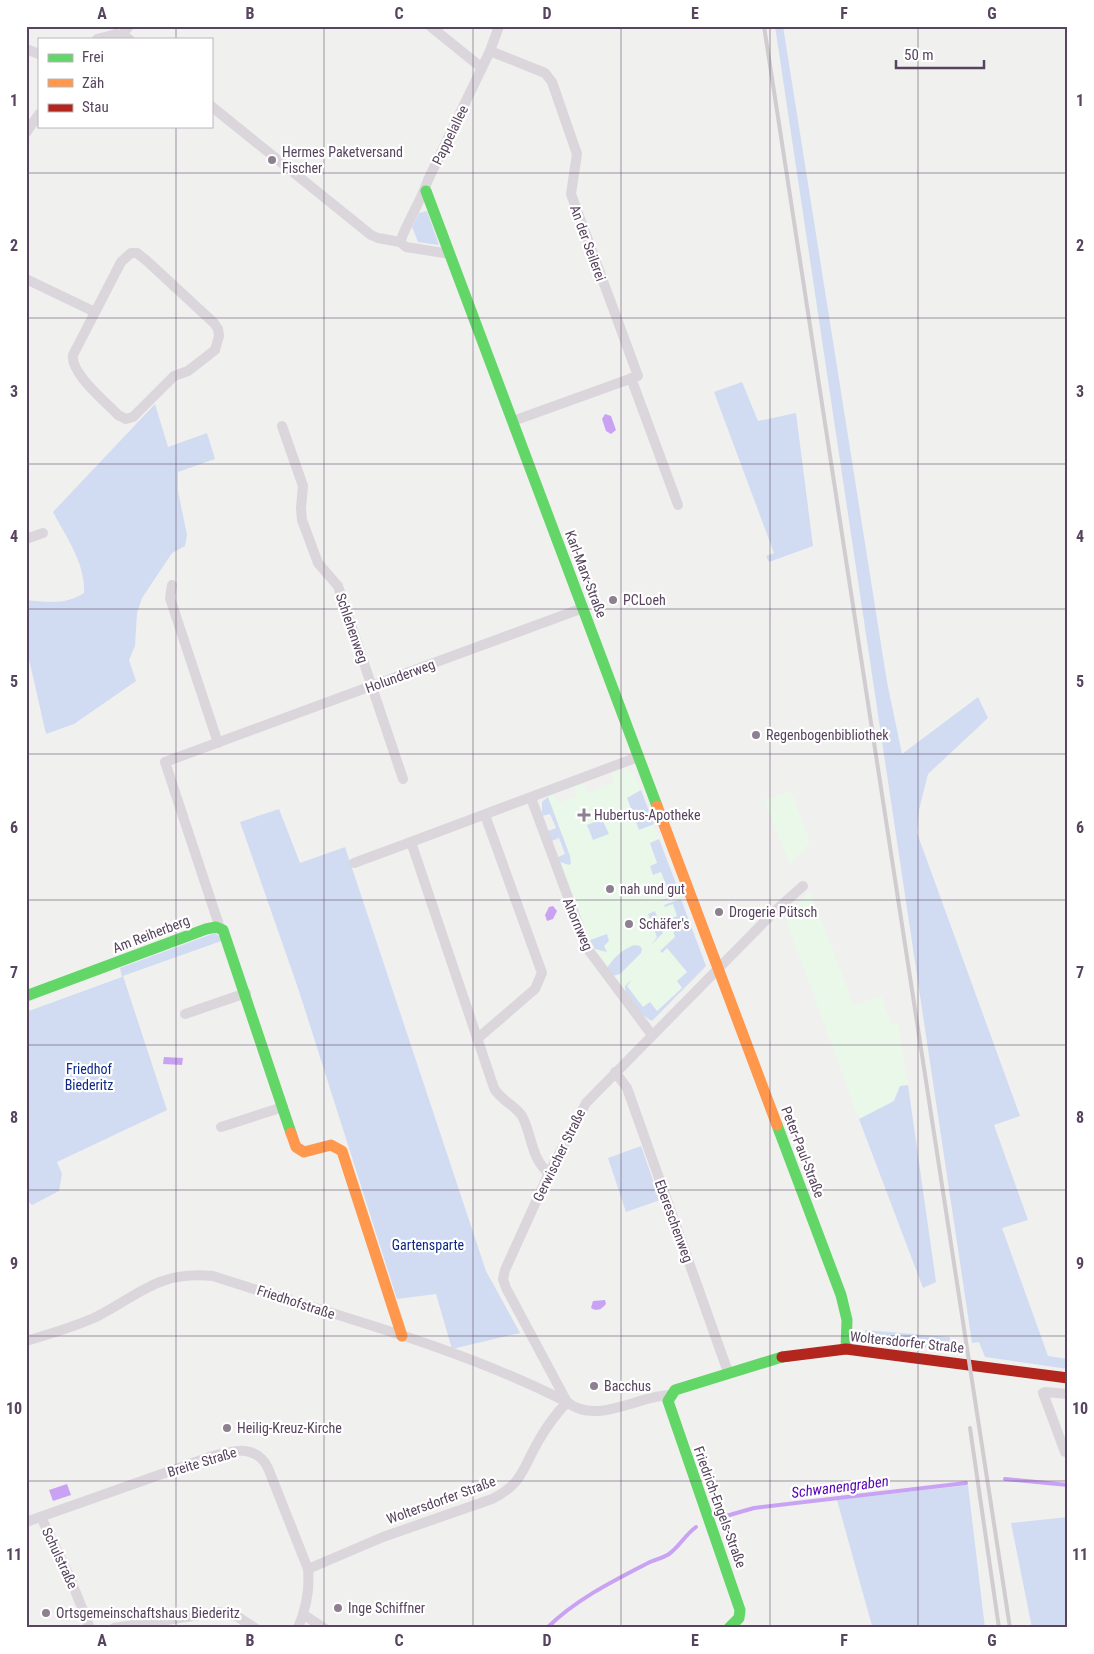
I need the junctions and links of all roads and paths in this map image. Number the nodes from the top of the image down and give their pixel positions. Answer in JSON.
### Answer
{"nodes":[{"id":1,"x":430,"y":26,"type":"edge"},
{"id":2,"x":499,"y":26,"type":"edge"},
{"id":3,"x":127,"y":33,"type":"edge"},
{"id":4,"x":100,"y":38,"type":"edge"},
{"id":5,"x":26,"y":49,"type":"edge"},
{"id":6,"x":490,"y":51,"type":"junction"},
{"id":7,"x":38,"y":54,"type":"edge"},
{"id":8,"x":482,"y":68,"type":"junction"},
{"id":9,"x":212,"y":107,"type":"edge"},
{"id":10,"x":38,"y":115,"type":"edge"},
{"id":11,"x":26,"y":133,"type":"edge"},
{"id":12,"x":426,"y":191,"type":"junction"},
{"id":13,"x":400,"y":242,"type":"junction"},
{"id":14,"x":450,"y":254,"type":"junction"},
{"id":15,"x":26,"y":279,"type":"edge"},
{"id":16,"x":95,"y":312,"type":"junction"},
{"id":17,"x":631,"y":378,"type":"junction"},
{"id":18,"x":513,"y":422,"type":"junction"},
{"id":19,"x":282,"y":426,"type":"dead end"},
{"id":20,"x":678,"y":506,"type":"dead end"},
{"id":21,"x":43,"y":533,"type":"dead end"},
{"id":22,"x":26,"y":540,"type":"edge"},
{"id":23,"x":172,"y":585,"type":"dead end"},
{"id":24,"x":582,"y":608,"type":"junction"},
{"id":25,"x":372,"y":686,"type":"junction"},
{"id":26,"x":218,"y":743,"type":"junction"},
{"id":27,"x":638,"y":757,"type":"junction"},
{"id":28,"x":403,"y":779,"type":"dead end"},
{"id":29,"x":531,"y":798,"type":"junction"},
{"id":30,"x":485,"y":815,"type":"junction"},
{"id":31,"x":411,"y":842,"type":"junction"},
{"id":32,"x":354,"y":863,"type":"dead end"},
{"id":33,"x":803,"y":886,"type":"dead end"},
{"id":34,"x":220,"y":928,"type":"junction"},
{"id":35,"x":717,"y":969,"type":"junction"},
{"id":36,"x":246,"y":993,"type":"junction"},
{"id":37,"x":26,"y":996,"type":"edge"},
{"id":38,"x":185,"y":1014,"type":"dead end"},
{"id":39,"x":652,"y":1035,"type":"junction"},
{"id":40,"x":477,"y":1039,"type":"junction"},
{"id":41,"x":616,"y":1072,"type":"junction"},
{"id":42,"x":283,"y":1107,"type":"junction"},
{"id":43,"x":221,"y":1127,"type":"dead end"},
{"id":44,"x":549,"y":1173,"type":"junction"},
{"id":45,"x":402,"y":1336,"type":"junction"},
{"id":46,"x":26,"y":1341,"type":"edge"},
{"id":47,"x":846,"y":1349,"type":"junction"},
{"id":48,"x":728,"y":1372,"type":"junction"},
{"id":49,"x":1068,"y":1378,"type":"edge"},
{"id":50,"x":1068,"y":1394,"type":"edge"},
{"id":51,"x":671,"y":1395,"type":"junction"},
{"id":52,"x":567,"y":1402,"type":"junction"},
{"id":53,"x":1065,"y":1452,"type":"dead end"},
{"id":54,"x":41,"y":1517,"type":"junction"},
{"id":55,"x":26,"y":1522,"type":"edge"},
{"id":56,"x":308,"y":1569,"type":"junction"},
{"id":57,"x":304,"y":1615,"type":"junction"},
{"id":58,"x":742,"y":1623,"type":"edge"},
{"id":59,"x":90,"y":1628,"type":"edge"},
{"id":60,"x":114,"y":1628,"type":"edge"},
{"id":61,"x":255,"y":1628,"type":"edge"},
{"id":62,"x":298,"y":1628,"type":"edge"},
{"id":63,"x":324,"y":1628,"type":"edge"},
{"id":64,"x":730,"y":1628,"type":"edge"}],
"edges":[{"from":1,"to":8,"type":"street"},
{"from":2,"to":6,"type":"street","name":"Pappelallee"},
{"from":3,"to":4,"type":"street"},
{"from":5,"to":7,"type":"street"},
{"from":6,"to":8,"type":"street","name":"Pappelallee"},
{"from":6,"to":17,"type":"street","name":"An der Seilerei"},
{"from":8,"to":12,"type":"street","name":"Pappelallee"},
{"from":9,"to":13,"type":"street"},
{"from":10,"to":11,"type":"street"},
{"from":12,"to":13,"type":"street","name":"Pappelallee"},
{"from":12,"to":14,"type":"street","name":"Karl-Marx-Straße"},
{"from":13,"to":14,"type":"street"},
{"from":14,"to":18,"type":"street","name":"Karl-Marx-Straße"},
{"from":15,"to":16,"type":"street"},
{"from":16,"to":16,"type":"street"},
{"from":17,"to":18,"type":"street"},
{"from":17,"to":20,"type":"street","name":"An der Seilerei"},
{"from":18,"to":24,"type":"street","name":"Karl-Marx-Straße"},
{"from":19,"to":25,"type":"street","name":"Schlehenweg"},
{"from":21,"to":22,"type":"street"},
{"from":23,"to":26,"type":"street"},
{"from":24,"to":25,"type":"street","name":"Holunderweg"},
{"from":24,"to":27,"type":"street","name":"Karl-Marx-Straße"},
{"from":25,"to":26,"type":"street","name":"Holunderweg"},
{"from":25,"to":28,"type":"street","name":"Schlehenweg"},
{"from":26,"to":34,"type":"street","name":"Holunderweg"},
{"from":27,"to":29,"type":"street"},
{"from":27,"to":35,"type":"street","name":"Karl-Marx-Straße"},
{"from":29,"to":30,"type":"street"},
{"from":29,"to":39,"type":"street","name":"Ahornweg"},
{"from":30,"to":31,"type":"street"},
{"from":30,"to":40,"type":"street"},
{"from":31,"to":32,"type":"street"},
{"from":31,"to":40,"type":"street"},
{"from":33,"to":35,"type":"street","name":"Gerwischer Straße"},
{"from":34,"to":36,"type":"street"},
{"from":34,"to":37,"type":"street","name":"Am Reiherberg"},
{"from":35,"to":39,"type":"street","name":"Gerwischer Straße"},
{"from":35,"to":47,"type":"street","name":"Peter-Paul-Straße"},
{"from":36,"to":38,"type":"street"},
{"from":36,"to":42,"type":"street"},
{"from":39,"to":41,"type":"street","name":"Gerwischer Straße"},
{"from":40,"to":44,"type":"street"},
{"from":41,"to":44,"type":"street","name":"Gerwischer Straße"},
{"from":41,"to":48,"type":"street","name":"Ebereschenweg"},
{"from":42,"to":43,"type":"street"},
{"from":42,"to":45,"type":"street"},
{"from":44,"to":52,"type":"street","name":"Gerwischer Straße"},
{"from":45,"to":46,"type":"street","name":"Friedhofstraße"},
{"from":45,"to":52,"type":"street","name":"Friedhofstraße"},
{"from":47,"to":48,"type":"street","name":"Woltersdorfer Straße"},
{"from":47,"to":49,"type":"street","name":"Woltersdorfer Straße"},
{"from":48,"to":51,"type":"street","name":"Woltersdorfer Straße"},
{"from":50,"to":53,"type":"street"},
{"from":51,"to":52,"type":"street","name":"Woltersdorfer Straße"},
{"from":51,"to":58,"type":"street","name":"Friedrich-Engels-Straße"},
{"from":52,"to":56,"type":"street","name":"Woltersdorfer Straße"},
{"from":54,"to":55,"type":"street","name":"Breite Straße"},
{"from":54,"to":56,"type":"street","name":"Breite Straße"},
{"from":54,"to":59,"type":"street","name":"Schulstraße"},
{"from":56,"to":57,"type":"street","name":"Breite Straße"},
{"from":57,"to":62,"type":"street","name":"Breite Straße"},
{"from":57,"to":63,"type":"street"},
{"from":58,"to":64,"type":"street"},
{"from":60,"to":61,"type":"street"}]}
